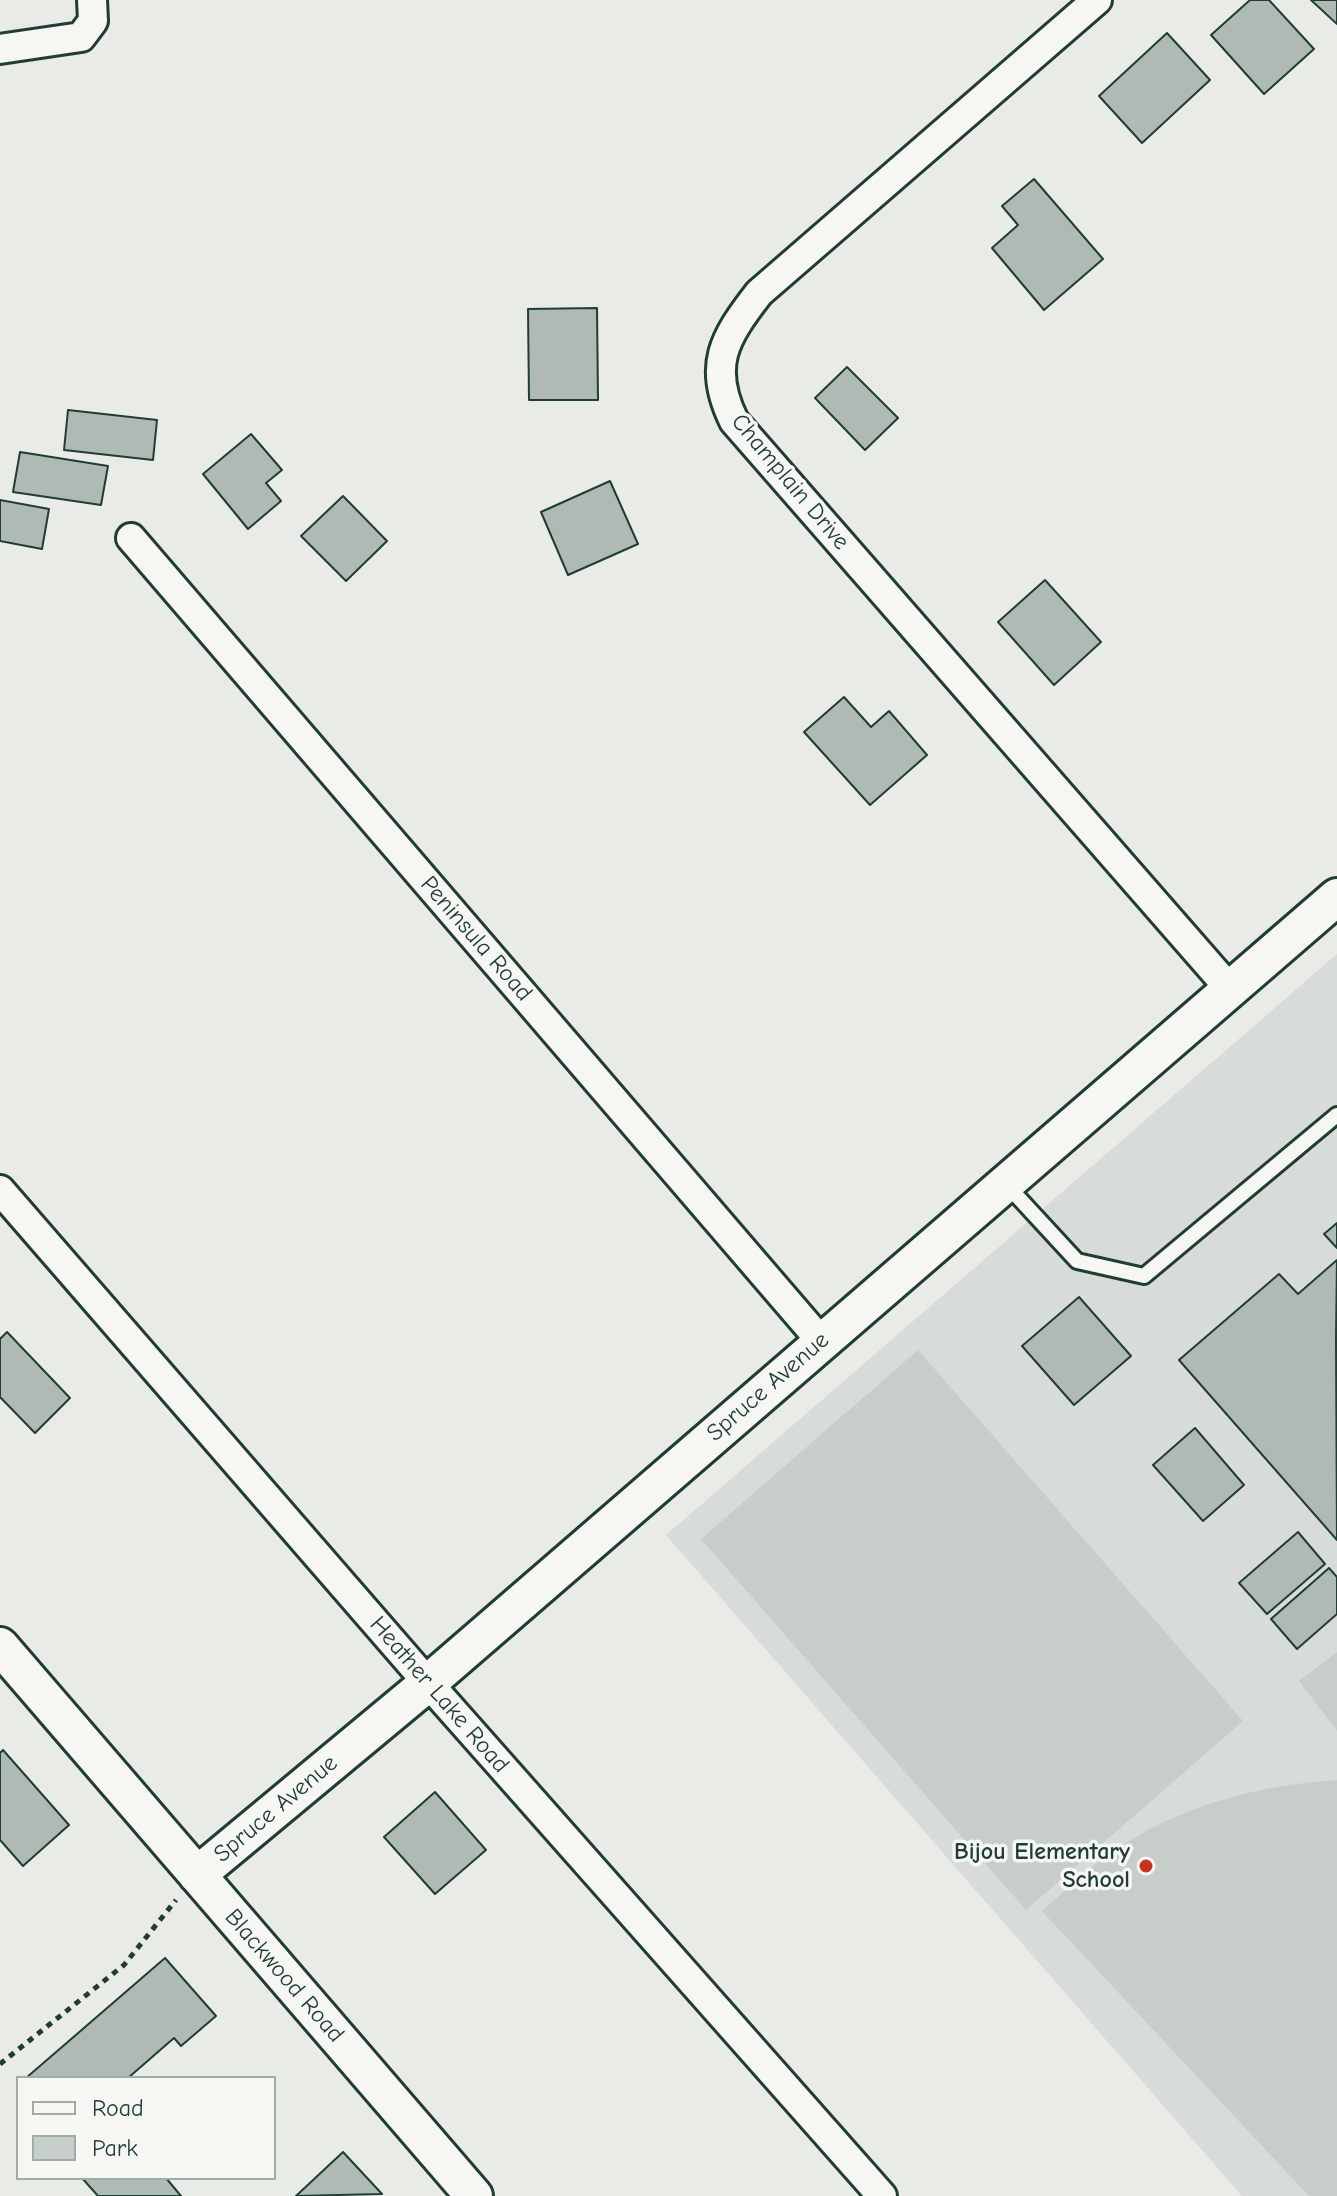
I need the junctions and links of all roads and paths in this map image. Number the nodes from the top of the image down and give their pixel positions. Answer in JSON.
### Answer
{"nodes":[{"id":1,"x":92,"y":0,"type":"edge"},
{"id":2,"x":1097,"y":0,"type":"edge"},
{"id":3,"x":0,"y":49,"type":"edge"},
{"id":4,"x":131,"y":538,"type":"dead end"},
{"id":5,"x":1337,"y":897,"type":"edge"},
{"id":6,"x":1230,"y":989,"type":"junction"},
{"id":7,"x":1337,"y":1115,"type":"edge"},
{"id":8,"x":1005,"y":1183,"type":"junction"},
{"id":9,"x":0,"y":1190,"type":"edge"},
{"id":10,"x":821,"y":1341,"type":"junction"},
{"id":11,"x":0,"y":1646,"type":"edge"},
{"id":12,"x":428,"y":1683,"type":"junction"},
{"id":13,"x":197,"y":1875,"type":"junction"},
{"id":14,"x":0,"y":2064,"type":"edge"},
{"id":15,"x":468,"y":2194,"type":"edge"},
{"id":16,"x":882,"y":2196,"type":"edge"}],
"edges":[{"from":1,"to":3,"type":"street"},
{"from":2,"to":6,"type":"street","name":"Champlain Drive"},
{"from":4,"to":10,"type":"street","name":"Peninsula Road"},
{"from":5,"to":6,"type":"street","name":"Spruce Avenue"},
{"from":6,"to":8,"type":"street","name":"Spruce Avenue"},
{"from":7,"to":8,"type":"lane"},
{"from":8,"to":10,"type":"street","name":"Spruce Avenue"},
{"from":9,"to":12,"type":"street","name":"Heather Lake Road"},
{"from":10,"to":12,"type":"street","name":"Spruce Avenue"},
{"from":11,"to":13,"type":"street","name":"Blackwood Road"},
{"from":12,"to":13,"type":"street","name":"Spruce Avenue"},
{"from":12,"to":16,"type":"street","name":"Heather Lake Road"},
{"from":13,"to":14,"type":"path"},
{"from":13,"to":15,"type":"street","name":"Blackwood Road"}]}
